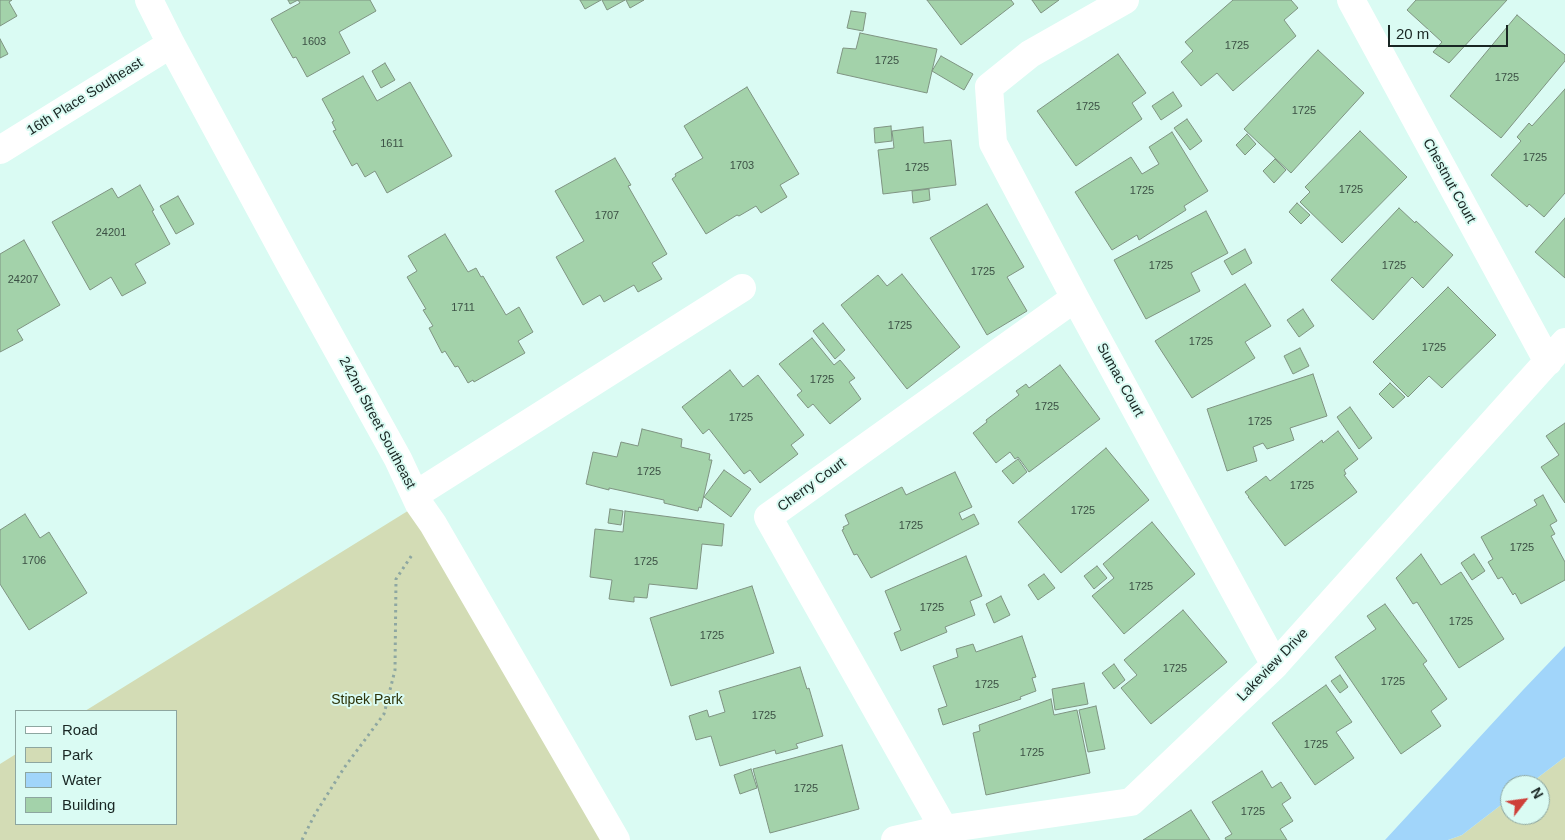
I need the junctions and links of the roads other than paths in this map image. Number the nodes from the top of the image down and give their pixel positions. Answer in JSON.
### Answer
{"nodes":[{"id":1,"x":149,"y":0,"type":"edge"},
{"id":2,"x":1125,"y":0,"type":"edge"},
{"id":3,"x":1351,"y":0,"type":"edge"},
{"id":4,"x":171,"y":44,"type":"junction"},
{"id":5,"x":0,"y":150,"type":"edge"},
{"id":6,"x":742,"y":288,"type":"dead end"},
{"id":7,"x":1075,"y":298,"type":"junction"},
{"id":8,"x":1556,"y":352,"type":"edge"},
{"id":9,"x":415,"y":494,"type":"junction"},
{"id":10,"x":1276,"y":665,"type":"junction"},
{"id":11,"x":944,"y":829,"type":"junction"},
{"id":12,"x":616,"y":840,"type":"edge"},
{"id":13,"x":895,"y":840,"type":"edge"}],
"edges":[{"from":1,"to":4,"type":"street","name":"242nd Street Southeast"},
{"from":2,"to":7,"type":"street","name":"Sumac Court"},
{"from":3,"to":8,"type":"street","name":"Chestnut Court"},
{"from":4,"to":5,"type":"street","name":"16th Place Southeast"},
{"from":4,"to":9,"type":"street","name":"242nd Street Southeast"},
{"from":6,"to":9,"type":"street"},
{"from":7,"to":10,"type":"street","name":"Sumac Court"},
{"from":7,"to":11,"type":"street","name":"Cherry Court"},
{"from":8,"to":10,"type":"street","name":"Lakeview Drive"},
{"from":9,"to":12,"type":"street","name":"242nd Street Southeast"},
{"from":10,"to":11,"type":"street","name":"Lakeview Drive"},
{"from":11,"to":13,"type":"street","name":"Lakeview Drive"}]}
